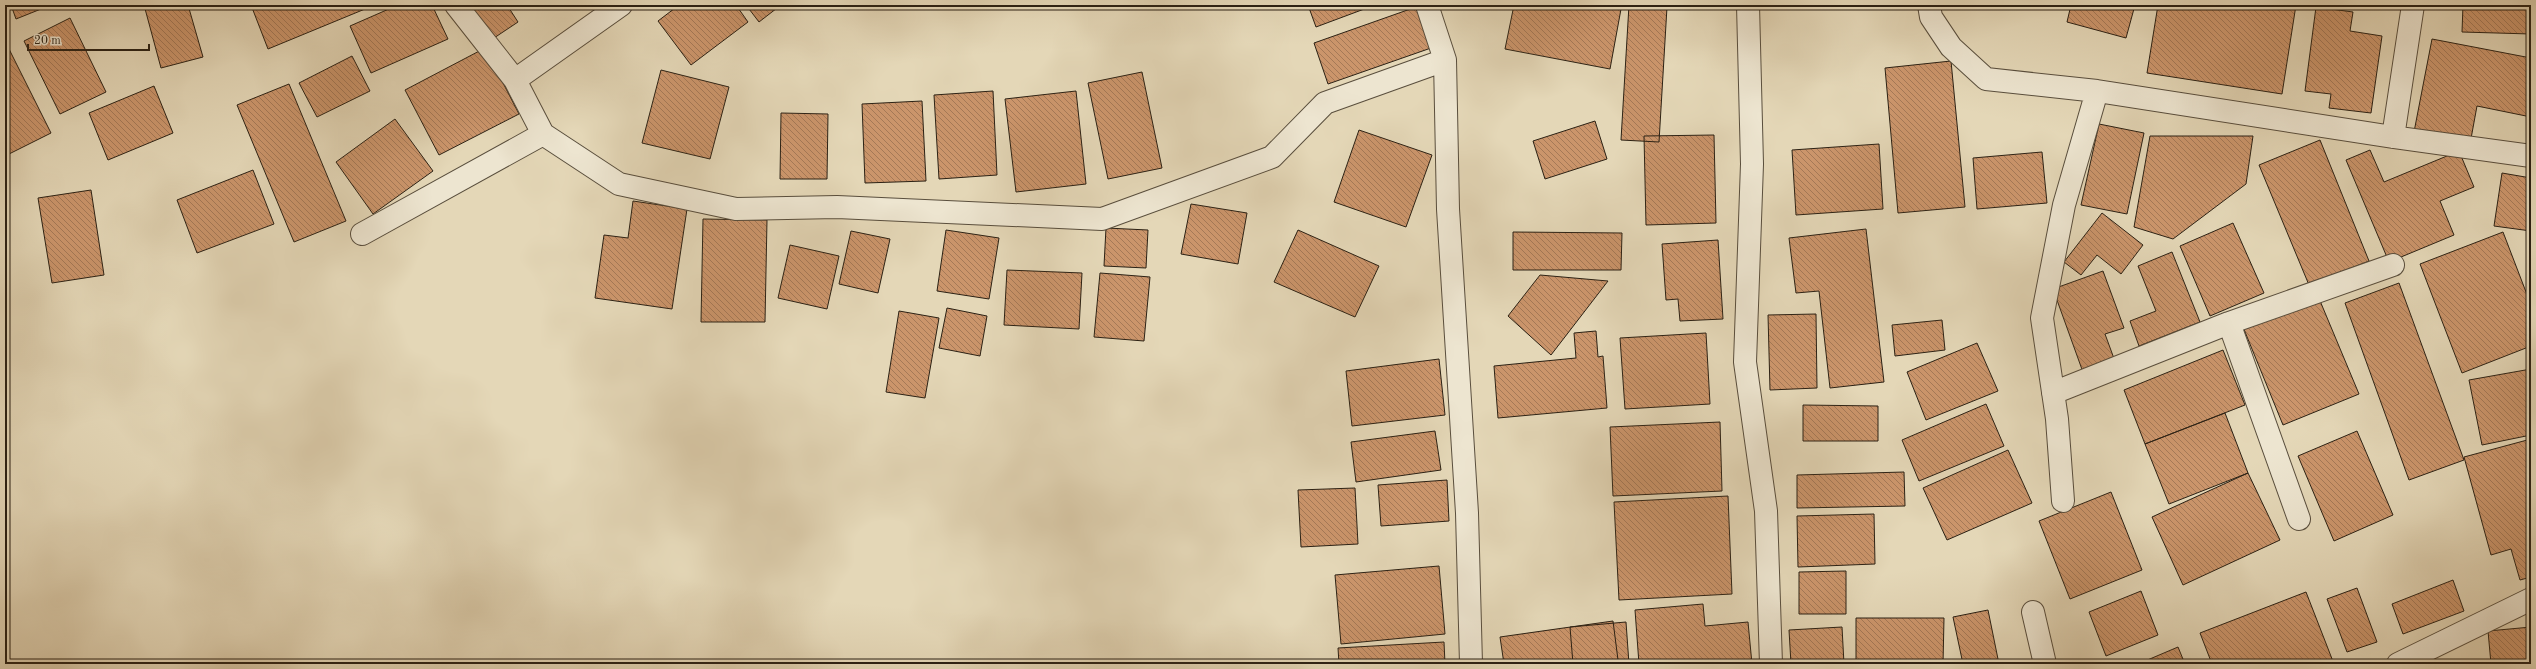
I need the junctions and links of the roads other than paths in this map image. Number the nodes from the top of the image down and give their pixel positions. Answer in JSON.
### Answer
{"nodes":[{"id":1,"x":456,"y":5,"type":"edge"},
{"id":2,"x":621,"y":5,"type":"edge"},
{"id":3,"x":1427,"y":5,"type":"edge"},
{"id":4,"x":1748,"y":5,"type":"edge"},
{"id":5,"x":1929,"y":5,"type":"edge"},
{"id":6,"x":2413,"y":5,"type":"edge"},
{"id":7,"x":1445,"y":60,"type":"junction"},
{"id":8,"x":515,"y":80,"type":"junction"},
{"id":9,"x":2097,"y":91,"type":"junction"},
{"id":10,"x":543,"y":134,"type":"junction"},
{"id":11,"x":2393,"y":138,"type":"junction"},
{"id":12,"x":2531,"y":156,"type":"edge"},
{"id":13,"x":362,"y":234,"type":"dead end"},
{"id":14,"x":2393,"y":265,"type":"dead end"},
{"id":15,"x":2229,"y":323,"type":"junction"},
{"id":16,"x":2053,"y":393,"type":"junction"},
{"id":17,"x":2063,"y":501,"type":"dead end"},
{"id":18,"x":2298,"y":518,"type":"dead end"},
{"id":19,"x":2531,"y":599,"type":"edge"},
{"id":20,"x":2033,"y":612,"type":"dead end"},
{"id":21,"x":1471,"y":664,"type":"edge"},
{"id":22,"x":1771,"y":664,"type":"edge"},
{"id":23,"x":2045,"y":664,"type":"edge"},
{"id":24,"x":2398,"y":664,"type":"edge"}],
"edges":[{"from":1,"to":8,"type":"street"},
{"from":2,"to":8,"type":"street"},
{"from":3,"to":7,"type":"street"},
{"from":4,"to":22,"type":"street"},
{"from":5,"to":9,"type":"street"},
{"from":6,"to":11,"type":"street"},
{"from":7,"to":10,"type":"street"},
{"from":7,"to":21,"type":"street"},
{"from":8,"to":10,"type":"street"},
{"from":9,"to":11,"type":"street"},
{"from":9,"to":16,"type":"street"},
{"from":10,"to":13,"type":"street"},
{"from":11,"to":12,"type":"street"},
{"from":14,"to":15,"type":"street"},
{"from":15,"to":16,"type":"street"},
{"from":15,"to":18,"type":"street"},
{"from":16,"to":17,"type":"street"},
{"from":19,"to":24,"type":"street"},
{"from":20,"to":23,"type":"street"}]}
